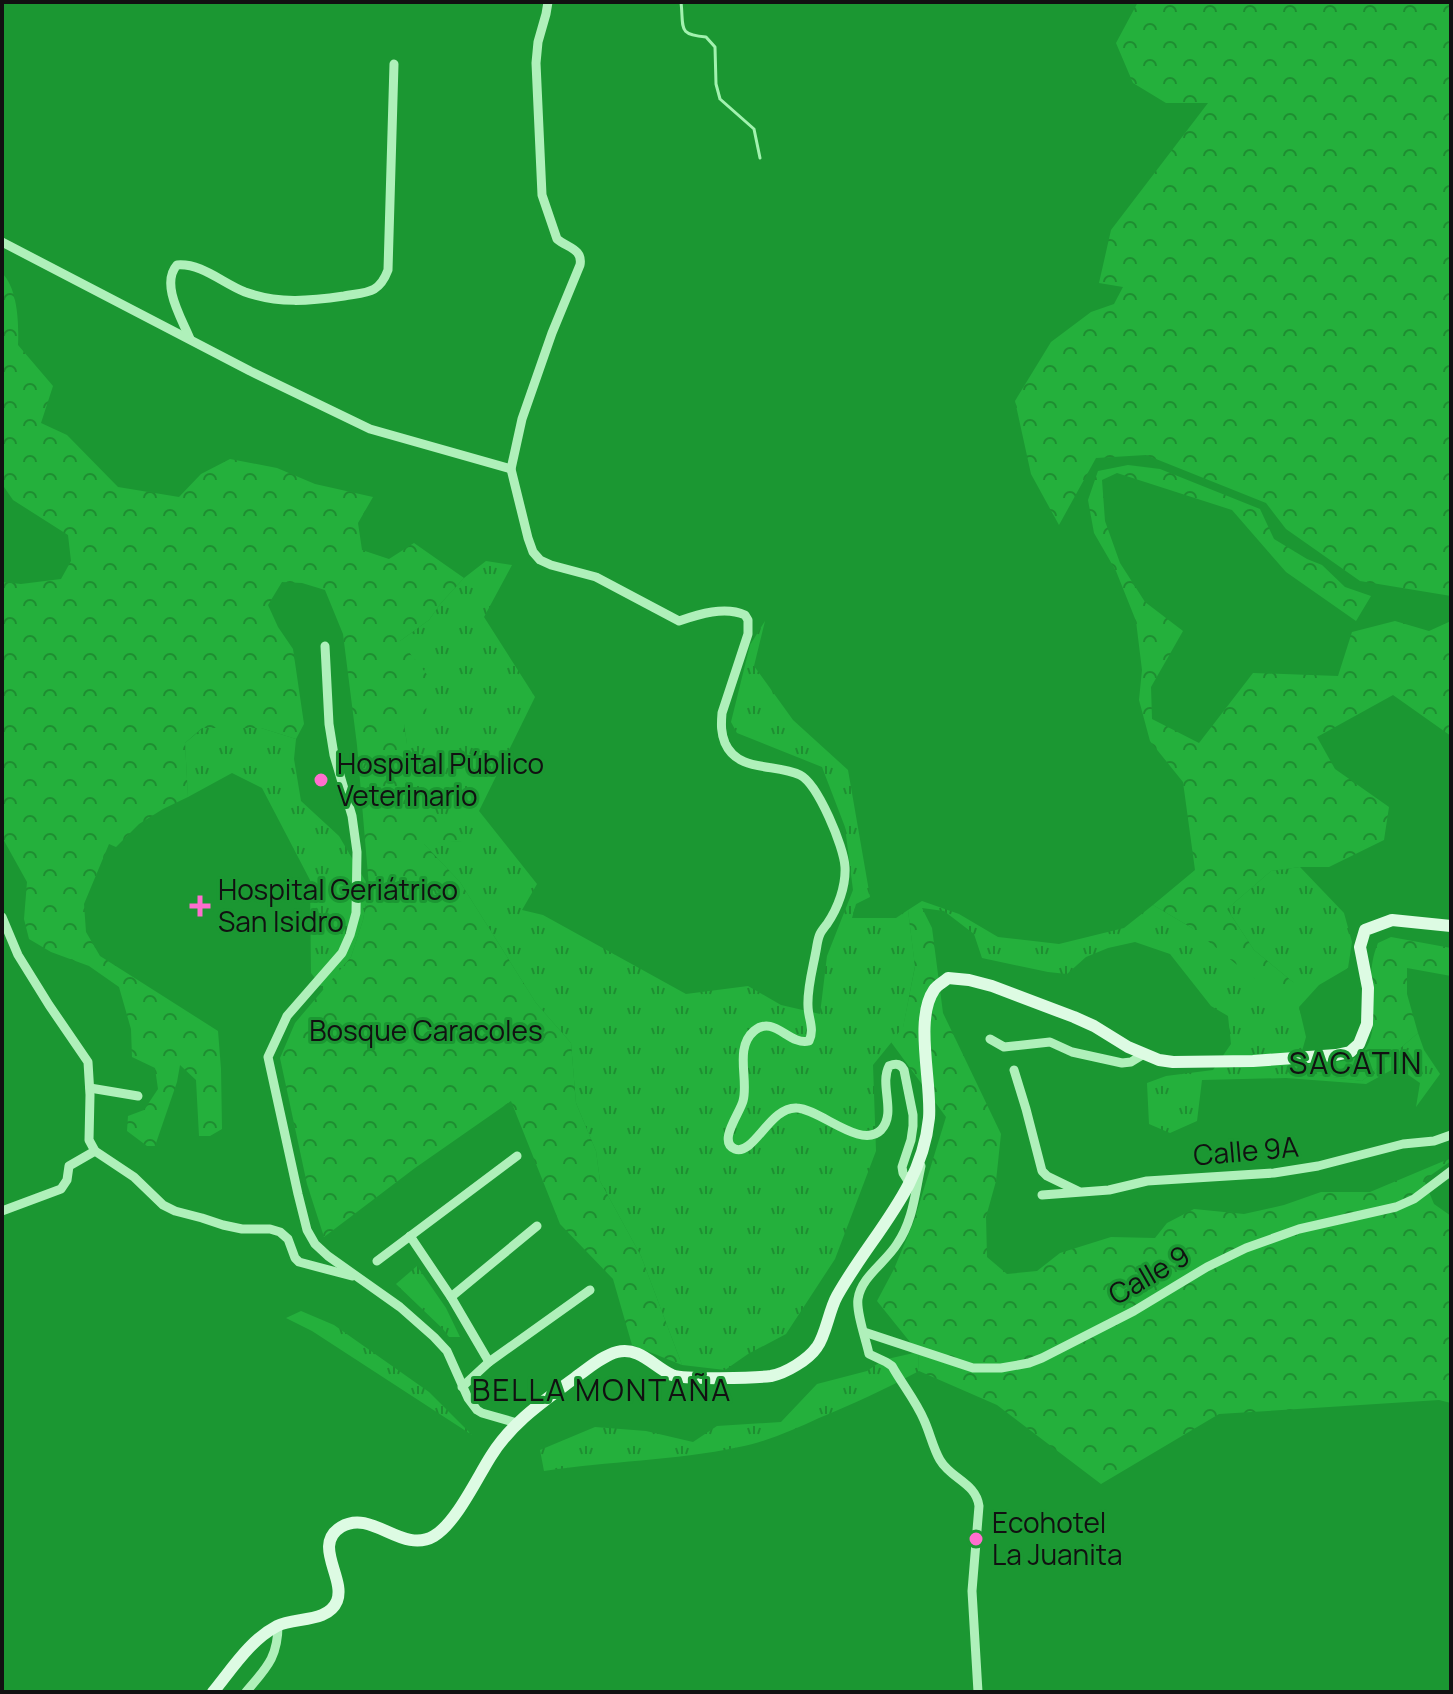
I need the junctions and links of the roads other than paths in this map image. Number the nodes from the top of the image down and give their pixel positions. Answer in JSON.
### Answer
{"nodes":[{"id":1,"x":548,"y":2,"type":"edge"},
{"id":2,"x":394,"y":64,"type":"dead end"},
{"id":3,"x":2,"y":242,"type":"edge"},
{"id":4,"x":190,"y":339,"type":"junction"},
{"id":5,"x":511,"y":469,"type":"junction"},
{"id":6,"x":325,"y":646,"type":"dead end"},
{"id":7,"x":2,"y":917,"type":"edge"},
{"id":8,"x":1451,"y":926,"type":"edge"},
{"id":9,"x":990,"y":1039,"type":"dead end"},
{"id":10,"x":1144,"y":1054,"type":"junction"},
{"id":11,"x":1014,"y":1070,"type":"dead end"},
{"id":12,"x":90,"y":1088,"type":"junction"},
{"id":13,"x":138,"y":1096,"type":"dead end"},
{"id":14,"x":1451,"y":1135,"type":"edge"},
{"id":15,"x":926,"y":1143,"type":"junction"},
{"id":16,"x":95,"y":1151,"type":"junction"},
{"id":17,"x":517,"y":1156,"type":"dead end"},
{"id":18,"x":1451,"y":1171,"type":"edge"},
{"id":19,"x":910,"y":1184,"type":"junction"},
{"id":20,"x":1081,"y":1192,"type":"junction"},
{"id":21,"x":1042,"y":1195,"type":"dead end"},
{"id":22,"x":2,"y":1211,"type":"edge"},
{"id":23,"x":537,"y":1226,"type":"dead end"},
{"id":24,"x":410,"y":1236,"type":"junction"},
{"id":25,"x":377,"y":1261,"type":"dead end"},
{"id":26,"x":358,"y":1278,"type":"junction"},
{"id":27,"x":590,"y":1290,"type":"dead end"},
{"id":28,"x":451,"y":1297,"type":"junction"},
{"id":29,"x":864,"y":1332,"type":"junction"},
{"id":30,"x":489,"y":1362,"type":"junction"},
{"id":31,"x":462,"y":1387,"type":"junction"},
{"id":32,"x":517,"y":1423,"type":"junction"},
{"id":33,"x":278,"y":1625,"type":"junction"},
{"id":34,"x":213,"y":1692,"type":"edge"},
{"id":35,"x":246,"y":1692,"type":"edge"},
{"id":36,"x":978,"y":1692,"type":"edge"}],
"edges":[{"from":1,"to":5,"type":"street"},
{"from":2,"to":4,"type":"street"},
{"from":3,"to":4,"type":"street"},
{"from":4,"to":5,"type":"street"},
{"from":5,"to":19,"type":"street"},
{"from":6,"to":26,"type":"street"},
{"from":7,"to":12,"type":"street"},
{"from":8,"to":10,"type":"main road"},
{"from":9,"to":10,"type":"street"},
{"from":10,"to":15,"type":"main road"},
{"from":11,"to":20,"type":"street"},
{"from":12,"to":13,"type":"street"},
{"from":12,"to":16,"type":"street"},
{"from":14,"to":20,"type":"street","name":"Calle 9A"},
{"from":15,"to":19,"type":"main road"},
{"from":15,"to":29,"type":"street"},
{"from":16,"to":22,"type":"street"},
{"from":16,"to":26,"type":"street"},
{"from":17,"to":24,"type":"street"},
{"from":18,"to":29,"type":"street","name":"Calle 9"},
{"from":19,"to":32,"type":"main road"},
{"from":20,"to":21,"type":"street","name":"Calle 9A"},
{"from":23,"to":28,"type":"street"},
{"from":24,"to":25,"type":"street"},
{"from":24,"to":28,"type":"street"},
{"from":26,"to":31,"type":"street"},
{"from":27,"to":30,"type":"street"},
{"from":28,"to":30,"type":"street"},
{"from":29,"to":36,"type":"street"},
{"from":30,"to":31,"type":"street"},
{"from":31,"to":32,"type":"street"},
{"from":32,"to":33,"type":"main road"},
{"from":33,"to":34,"type":"main road"},
{"from":33,"to":35,"type":"street"}]}
